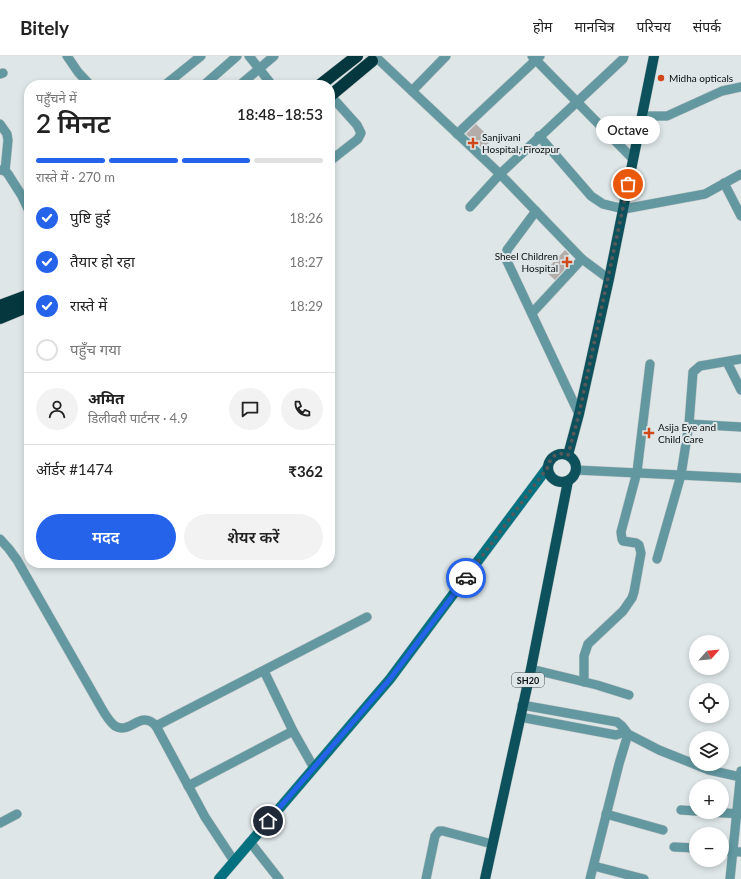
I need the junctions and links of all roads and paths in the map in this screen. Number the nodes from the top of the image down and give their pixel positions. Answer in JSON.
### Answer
{"nodes":[{"id":1,"x":67,"y":56,"type":"edge"},
{"id":2,"x":200,"y":56,"type":"edge"},
{"id":3,"x":237,"y":56,"type":"edge"},
{"id":4,"x":249,"y":56,"type":"edge"},
{"id":5,"x":274,"y":56,"type":"edge"},
{"id":6,"x":357,"y":56,"type":"edge"},
{"id":7,"x":446,"y":56,"type":"edge"},
{"id":8,"x":624,"y":56,"type":"edge"},
{"id":9,"x":654,"y":56,"type":"edge"},
{"id":10,"x":374,"y":58,"type":"edge"},
{"id":11,"x":536,"y":58,"type":"edge"},
{"id":12,"x":259,"y":69,"type":"junction"},
{"id":13,"x":85,"y":80,"type":"edge"},
{"id":14,"x":172,"y":80,"type":"edge"},
{"id":15,"x":210,"y":80,"type":"edge"},
{"id":16,"x":246,"y":80,"type":"edge"},
{"id":17,"x":268,"y":80,"type":"edge"},
{"id":18,"x":326,"y":80,"type":"edge"},
{"id":19,"x":741,"y":87,"type":"edge"},
{"id":20,"x":412,"y":91,"type":"junction"},
{"id":21,"x":335,"y":92,"type":"edge"},
{"id":22,"x":335,"y":101,"type":"edge"},
{"id":23,"x":577,"y":102,"type":"junction"},
{"id":24,"x":642,"y":116,"type":"junction"},
{"id":25,"x":0,"y":124,"type":"edge"},
{"id":26,"x":457,"y":134,"type":"junction"},
{"id":27,"x":539,"y":136,"type":"junction"},
{"id":28,"x":335,"y":157,"type":"edge"},
{"id":29,"x":633,"y":160,"type":"junction"},
{"id":30,"x":2,"y":171,"type":"edge"},
{"id":31,"x":500,"y":174,"type":"junction"},
{"id":32,"x":741,"y":174,"type":"edge"},
{"id":33,"x":724,"y":184,"type":"junction"},
{"id":34,"x":24,"y":192,"type":"edge"},
{"id":35,"x":470,"y":207,"type":"dead end"},
{"id":36,"x":624,"y":209,"type":"junction"},
{"id":37,"x":536,"y":212,"type":"junction"},
{"id":38,"x":741,"y":216,"type":"edge"},
{"id":39,"x":582,"y":259,"type":"junction"},
{"id":40,"x":609,"y":279,"type":"junction"},
{"id":41,"x":24,"y":297,"type":"edge"},
{"id":42,"x":0,"y":306,"type":"edge"},
{"id":43,"x":24,"y":308,"type":"edge"},
{"id":44,"x":532,"y":313,"type":"junction"},
{"id":45,"x":0,"y":318,"type":"edge"},
{"id":46,"x":741,"y":359,"type":"edge"},
{"id":47,"x":727,"y":362,"type":"junction"},
{"id":48,"x":650,"y":364,"type":"dead end"},
{"id":49,"x":741,"y":390,"type":"edge"},
{"id":50,"x":579,"y":414,"type":"junction"},
{"id":51,"x":689,"y":424,"type":"junction"},
{"id":52,"x":741,"y":427,"type":"edge"},
{"id":53,"x":568,"y":455,"type":"junction"},
{"id":54,"x":548,"y":467,"type":"junction"},
{"id":55,"x":576,"y":470,"type":"junction"},
{"id":56,"x":638,"y":472,"type":"junction"},
{"id":57,"x":681,"y":476,"type":"junction"},
{"id":58,"x":741,"y":478,"type":"edge"},
{"id":59,"x":568,"y":480,"type":"junction"},
{"id":60,"x":0,"y":539,"type":"edge"},
{"id":61,"x":657,"y":559,"type":"dead end"},
{"id":62,"x":367,"y":617,"type":"dead end"},
{"id":63,"x":531,"y":669,"type":"junction"},
{"id":64,"x":264,"y":671,"type":"junction"},
{"id":65,"x":584,"y":682,"type":"junction"},
{"id":66,"x":629,"y":695,"type":"dead end"},
{"id":67,"x":522,"y":705,"type":"junction"},
{"id":68,"x":520,"y":717,"type":"junction"},
{"id":69,"x":156,"y":726,"type":"junction"},
{"id":70,"x":293,"y":731,"type":"junction"},
{"id":71,"x":626,"y":733,"type":"junction"},
{"id":72,"x":314,"y":768,"type":"junction"},
{"id":73,"x":741,"y":775,"type":"edge"},
{"id":74,"x":188,"y":786,"type":"junction"},
{"id":75,"x":680,"y":810,"type":"dead end"},
{"id":76,"x":689,"y":811,"type":"edge"},
{"id":77,"x":729,"y":813,"type":"edge"},
{"id":78,"x":17,"y":814,"type":"dead end"},
{"id":79,"x":606,"y":814,"type":"junction"},
{"id":80,"x":739,"y":814,"type":"edge"},
{"id":81,"x":0,"y":823,"type":"edge"},
{"id":82,"x":663,"y":830,"type":"dead end"},
{"id":83,"x":250,"y":842,"type":"junction"},
{"id":84,"x":492,"y":844,"type":"junction"},
{"id":85,"x":674,"y":847,"type":"dead end"},
{"id":86,"x":689,"y":848,"type":"edge"},
{"id":87,"x":737,"y":852,"type":"edge"},
{"id":88,"x":234,"y":862,"type":"junction"},
{"id":89,"x":594,"y":866,"type":"junction"},
{"id":90,"x":219,"y":879,"type":"edge"},
{"id":91,"x":279,"y":879,"type":"edge"},
{"id":92,"x":426,"y":879,"type":"edge"},
{"id":93,"x":485,"y":879,"type":"edge"},
{"id":94,"x":590,"y":879,"type":"edge"},
{"id":95,"x":644,"y":879,"type":"edge"},
{"id":96,"x":730,"y":879,"type":"edge"}],
"edges":[{"from":1,"to":13,"type":"street"},
{"from":2,"to":14,"type":"street"},
{"from":3,"to":15,"type":"street"},
{"from":4,"to":12,"type":"street"},
{"from":5,"to":12,"type":"street"},
{"from":6,"to":18,"type":"highway"},
{"from":7,"to":20,"type":"street"},
{"from":8,"to":23,"type":"street"},
{"from":9,"to":24,"type":"main road"},
{"from":10,"to":20,"type":"street"},
{"from":10,"to":21,"type":"highway"},
{"from":11,"to":23,"type":"street"},
{"from":11,"to":26,"type":"street"},
{"from":12,"to":16,"type":"street"},
{"from":12,"to":17,"type":"street"},
{"from":19,"to":24,"type":"street"},
{"from":20,"to":26,"type":"street"},
{"from":22,"to":28,"type":"street"},
{"from":23,"to":27,"type":"street"},
{"from":23,"to":29,"type":"street"},
{"from":24,"to":29,"type":"main road"},
{"from":25,"to":30,"type":"street"},
{"from":26,"to":31,"type":"street"},
{"from":27,"to":31,"type":"street"},
{"from":27,"to":36,"type":"street"},
{"from":29,"to":36,"type":"main road"},
{"from":30,"to":34,"type":"street"},
{"from":31,"to":35,"type":"street"},
{"from":31,"to":37,"type":"street"},
{"from":32,"to":33,"type":"street"},
{"from":33,"to":36,"type":"street"},
{"from":33,"to":38,"type":"street"},
{"from":36,"to":40,"type":"main road"},
{"from":37,"to":39,"type":"street"},
{"from":37,"to":44,"type":"street"},
{"from":39,"to":40,"type":"street"},
{"from":39,"to":44,"type":"street"},
{"from":40,"to":50,"type":"main road"},
{"from":41,"to":42,"type":"highway"},
{"from":43,"to":45,"type":"highway"},
{"from":44,"to":50,"type":"street"},
{"from":46,"to":47,"type":"street"},
{"from":47,"to":49,"type":"street"},
{"from":47,"to":51,"type":"street"},
{"from":48,"to":56,"type":"street"},
{"from":50,"to":53,"type":"main road"},
{"from":51,"to":52,"type":"street"},
{"from":51,"to":57,"type":"street"},
{"from":53,"to":54,"type":"main road"},
{"from":53,"to":55,"type":"main road"},
{"from":54,"to":59,"type":"main road"},
{"from":54,"to":72,"type":"street"},
{"from":55,"to":56,"type":"street"},
{"from":55,"to":59,"type":"main road","number":"SH20"},
{"from":56,"to":57,"type":"street"},
{"from":56,"to":65,"type":"street"},
{"from":57,"to":58,"type":"street"},
{"from":57,"to":61,"type":"street"},
{"from":59,"to":63,"type":"main road","number":"SH20"},
{"from":60,"to":69,"type":"street"},
{"from":62,"to":64,"type":"street"},
{"from":63,"to":65,"type":"street"},
{"from":63,"to":67,"type":"main road","number":"SH20"},
{"from":64,"to":69,"type":"street"},
{"from":64,"to":70,"type":"street"},
{"from":65,"to":66,"type":"street"},
{"from":67,"to":68,"type":"main road","number":"SH20"},
{"from":67,"to":71,"type":"street"},
{"from":68,"to":71,"type":"street"},
{"from":68,"to":84,"type":"main road","number":"SH20"},
{"from":69,"to":74,"type":"street"},
{"from":70,"to":72,"type":"street"},
{"from":70,"to":74,"type":"street"},
{"from":71,"to":73,"type":"street"},
{"from":71,"to":79,"type":"street"},
{"from":72,"to":83,"type":"street"},
{"from":73,"to":80,"type":"street"},
{"from":74,"to":88,"type":"street"},
{"from":75,"to":76,"type":"street"},
{"from":77,"to":80,"type":"street"},
{"from":78,"to":81,"type":"street"},
{"from":79,"to":82,"type":"street"},
{"from":79,"to":89,"type":"street"},
{"from":80,"to":87,"type":"street"},
{"from":83,"to":88,"type":"street"},
{"from":83,"to":91,"type":"street"},
{"from":84,"to":92,"type":"street"},
{"from":84,"to":93,"type":"main road","number":"SH20"},
{"from":85,"to":86,"type":"street"},
{"from":87,"to":96,"type":"street"},
{"from":88,"to":90,"type":"street"},
{"from":89,"to":94,"type":"street"},
{"from":89,"to":95,"type":"street"}]}
